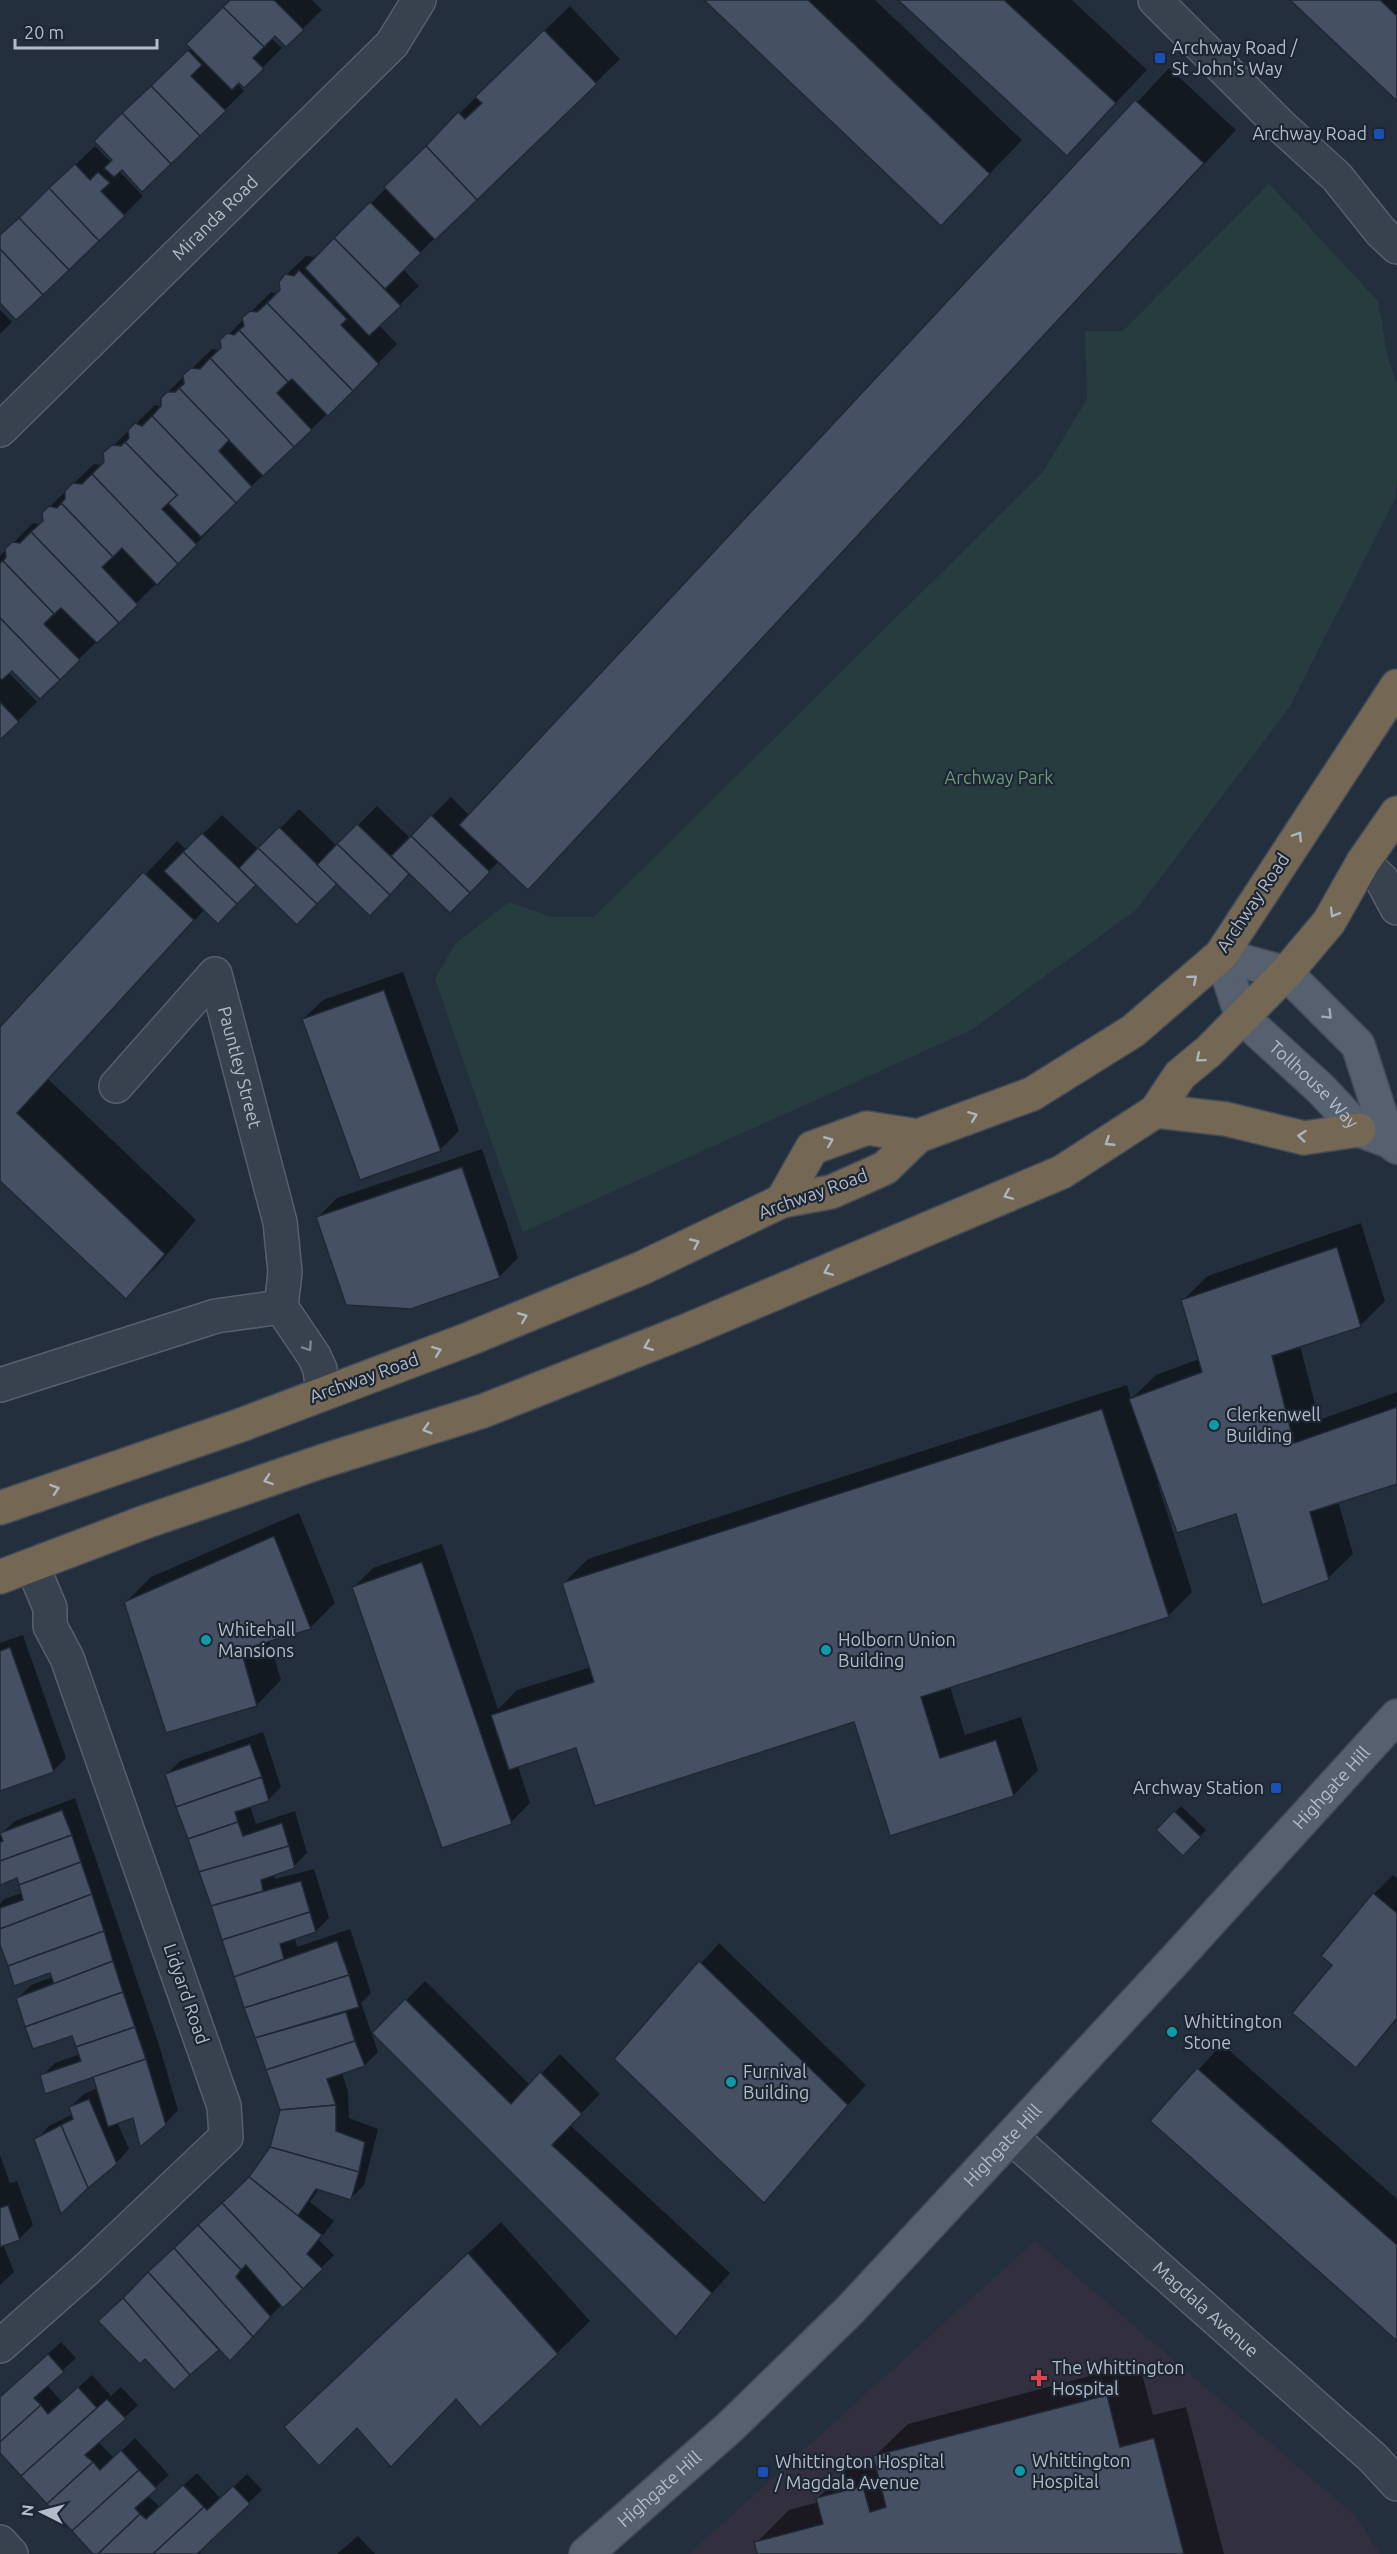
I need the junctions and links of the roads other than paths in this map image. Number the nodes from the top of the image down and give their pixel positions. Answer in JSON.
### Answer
{"nodes":[{"id":1,"x":419,"y":0,"type":"edge"},
{"id":2,"x":1155,"y":0,"type":"edge"},
{"id":3,"x":1397,"y":248,"type":"edge"},
{"id":4,"x":0,"y":430,"type":"edge"},
{"id":5,"x":1397,"y":686,"type":"edge"},
{"id":6,"x":1397,"y":813,"type":"edge"},
{"id":7,"x":1364,"y":862,"type":"junction"},
{"id":8,"x":1397,"y":908,"type":"edge"},
{"id":9,"x":1221,"y":955,"type":"junction"},
{"id":10,"x":1286,"y":974,"type":"junction"},
{"id":11,"x":1242,"y":1017,"type":"junction"},
{"id":12,"x":116,"y":1086,"type":"dead end"},
{"id":13,"x":1156,"y":1111,"type":"junction"},
{"id":14,"x":918,"y":1136,"type":"junction"},
{"id":15,"x":1382,"y":1139,"type":"edge"},
{"id":16,"x":782,"y":1202,"type":"junction"},
{"id":17,"x":281,"y":1307,"type":"junction"},
{"id":18,"x":0,"y":1384,"type":"edge"},
{"id":19,"x":323,"y":1393,"type":"junction"},
{"id":20,"x":0,"y":1508,"type":"edge"},
{"id":21,"x":32,"y":1565,"type":"junction"},
{"id":22,"x":0,"y":1577,"type":"edge"},
{"id":23,"x":1397,"y":1716,"type":"edge"},
{"id":24,"x":1011,"y":2137,"type":"junction"},
{"id":25,"x":0,"y":2346,"type":"edge"},
{"id":26,"x":1397,"y":2484,"type":"edge"},
{"id":27,"x":0,"y":2542,"type":"edge"},
{"id":28,"x":11,"y":2554,"type":"edge"},
{"id":29,"x":586,"y":2554,"type":"edge"}],
"edges":[{"from":1,"to":4,"type":"street","name":"Miranda Road"},
{"from":2,"to":3,"type":"street"},
{"from":9,"to":5,"type":"highway","name":"Archway Road","one_way":true},
{"from":6,"to":7,"type":"highway"},
{"from":7,"to":8,"type":"street"},
{"from":7,"to":10,"type":"highway","one_way":true},
{"from":9,"to":10,"type":"main road"},
{"from":9,"to":11,"type":"main road"},
{"from":14,"to":9,"type":"highway","name":"Archway Road","one_way":true},
{"from":10,"to":11,"type":"highway"},
{"from":10,"to":15,"type":"main road","name":"Tollhouse Way","one_way":true},
{"from":11,"to":13,"type":"highway","one_way":true},
{"from":11,"to":15,"type":"main road","name":"Tollhouse Way"},
{"from":12,"to":17,"type":"street","name":"Pauntley Street"},
{"from":15,"to":13,"type":"highway","one_way":true},
{"from":13,"to":21,"type":"highway","one_way":true},
{"from":14,"to":16,"type":"highway","name":"Archway Road"},
{"from":16,"to":14,"type":"highway","one_way":true},
{"from":19,"to":16,"type":"highway","name":"Archway Road","one_way":true},
{"from":17,"to":18,"type":"street"},
{"from":17,"to":19,"type":"street","one_way":true},
{"from":20,"to":19,"type":"highway","name":"Archway Road","one_way":true},
{"from":21,"to":22,"type":"highway"},
{"from":21,"to":25,"type":"street","name":"Lidyard Road"},
{"from":23,"to":24,"type":"main road","name":"Highgate Hill"},
{"from":24,"to":26,"type":"street","name":"Magdala Avenue"},
{"from":24,"to":29,"type":"main road","name":"Highgate Hill"},
{"from":27,"to":28,"type":"street"}]}
